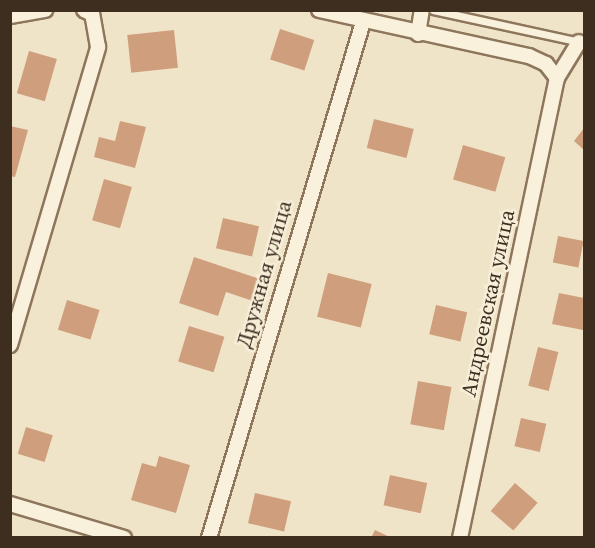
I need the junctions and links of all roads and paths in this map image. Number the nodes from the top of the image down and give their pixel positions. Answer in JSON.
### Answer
{"nodes":[{"id":1,"x":45,"y":10,"type":"edge"},
{"id":2,"x":319,"y":10,"type":"edge"},
{"id":3,"x":422,"y":10,"type":"edge"},
{"id":4,"x":433,"y":10,"type":"edge"},
{"id":5,"x":88,"y":12,"type":"edge"},
{"id":6,"x":10,"y":16,"type":"edge"},
{"id":7,"x":363,"y":22,"type":"junction"},
{"id":8,"x":418,"y":34,"type":"junction"},
{"id":9,"x":582,"y":43,"type":"edge"},
{"id":10,"x":556,"y":78,"type":"junction"},
{"id":11,"x":10,"y":345,"type":"edge"},
{"id":12,"x":10,"y":504,"type":"edge"},
{"id":13,"x":124,"y":537,"type":"edge"},
{"id":14,"x":208,"y":537,"type":"edge"},
{"id":15,"x":460,"y":537,"type":"edge"}],
"edges":[{"from":1,"to":6,"type":"street"},
{"from":2,"to":7,"type":"street"},
{"from":3,"to":8,"type":"street"},
{"from":4,"to":9,"type":"lane"},
{"from":5,"to":11,"type":"street"},
{"from":7,"to":8,"type":"street"},
{"from":7,"to":14,"type":"street","name":"Дружная улица"},
{"from":8,"to":10,"type":"street"},
{"from":9,"to":10,"type":"street"},
{"from":10,"to":15,"type":"street","name":"Андреевская улица"},
{"from":12,"to":13,"type":"street"}]}
